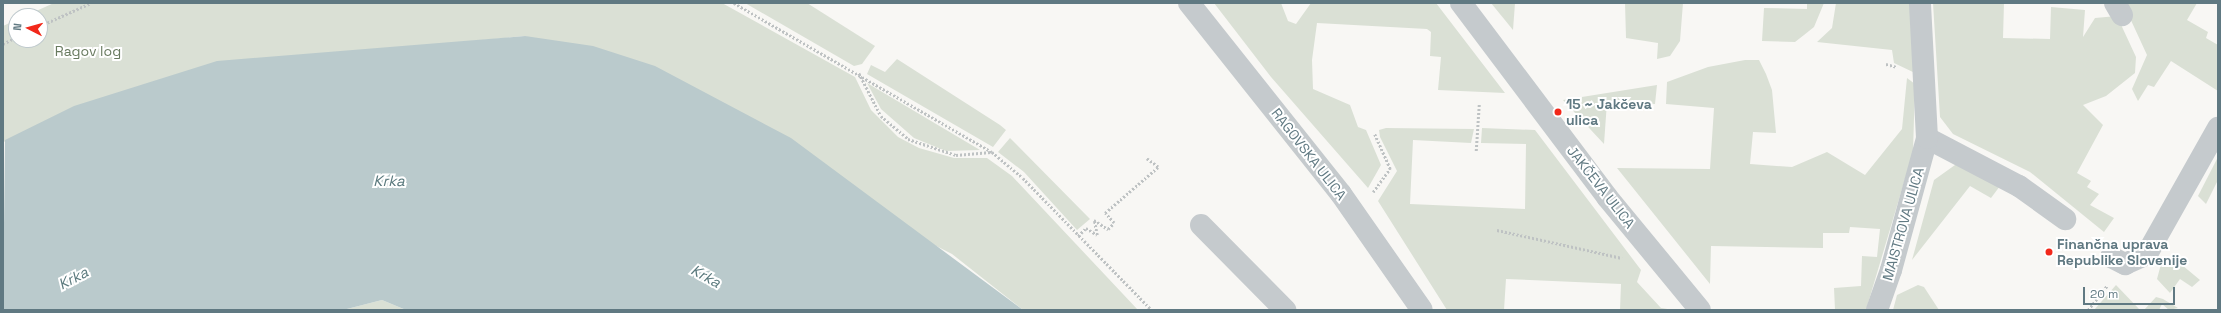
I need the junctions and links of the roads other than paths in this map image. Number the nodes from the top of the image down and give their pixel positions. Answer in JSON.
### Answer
{"nodes":[{"id":1,"x":1189,"y":3,"type":"edge"},
{"id":2,"x":1461,"y":3,"type":"edge"},
{"id":3,"x":1920,"y":3,"type":"edge"},
{"id":4,"x":2218,"y":128,"type":"edge"},
{"id":5,"x":1927,"y":138,"type":"junction"},
{"id":6,"x":2065,"y":218,"type":"dead end"},
{"id":7,"x":1200,"y":225,"type":"dead end"},
{"id":8,"x":2111,"y":257,"type":"dead end"},
{"id":9,"x":1285,"y":310,"type":"edge"},
{"id":10,"x":1422,"y":310,"type":"edge"},
{"id":11,"x":1700,"y":310,"type":"edge"},
{"id":12,"x":1877,"y":310,"type":"edge"}],
"edges":[{"from":1,"to":10,"type":"street","name":"RAGOVSKA ULICA"},
{"from":2,"to":11,"type":"street","name":"JAKČEVA ULICA"},
{"from":3,"to":5,"type":"street","name":"MAISTROVA ULICA"},
{"from":4,"to":8,"type":"street"},
{"from":5,"to":6,"type":"street"},
{"from":5,"to":12,"type":"street","name":"MAISTROVA ULICA"},
{"from":7,"to":9,"type":"street"}]}
